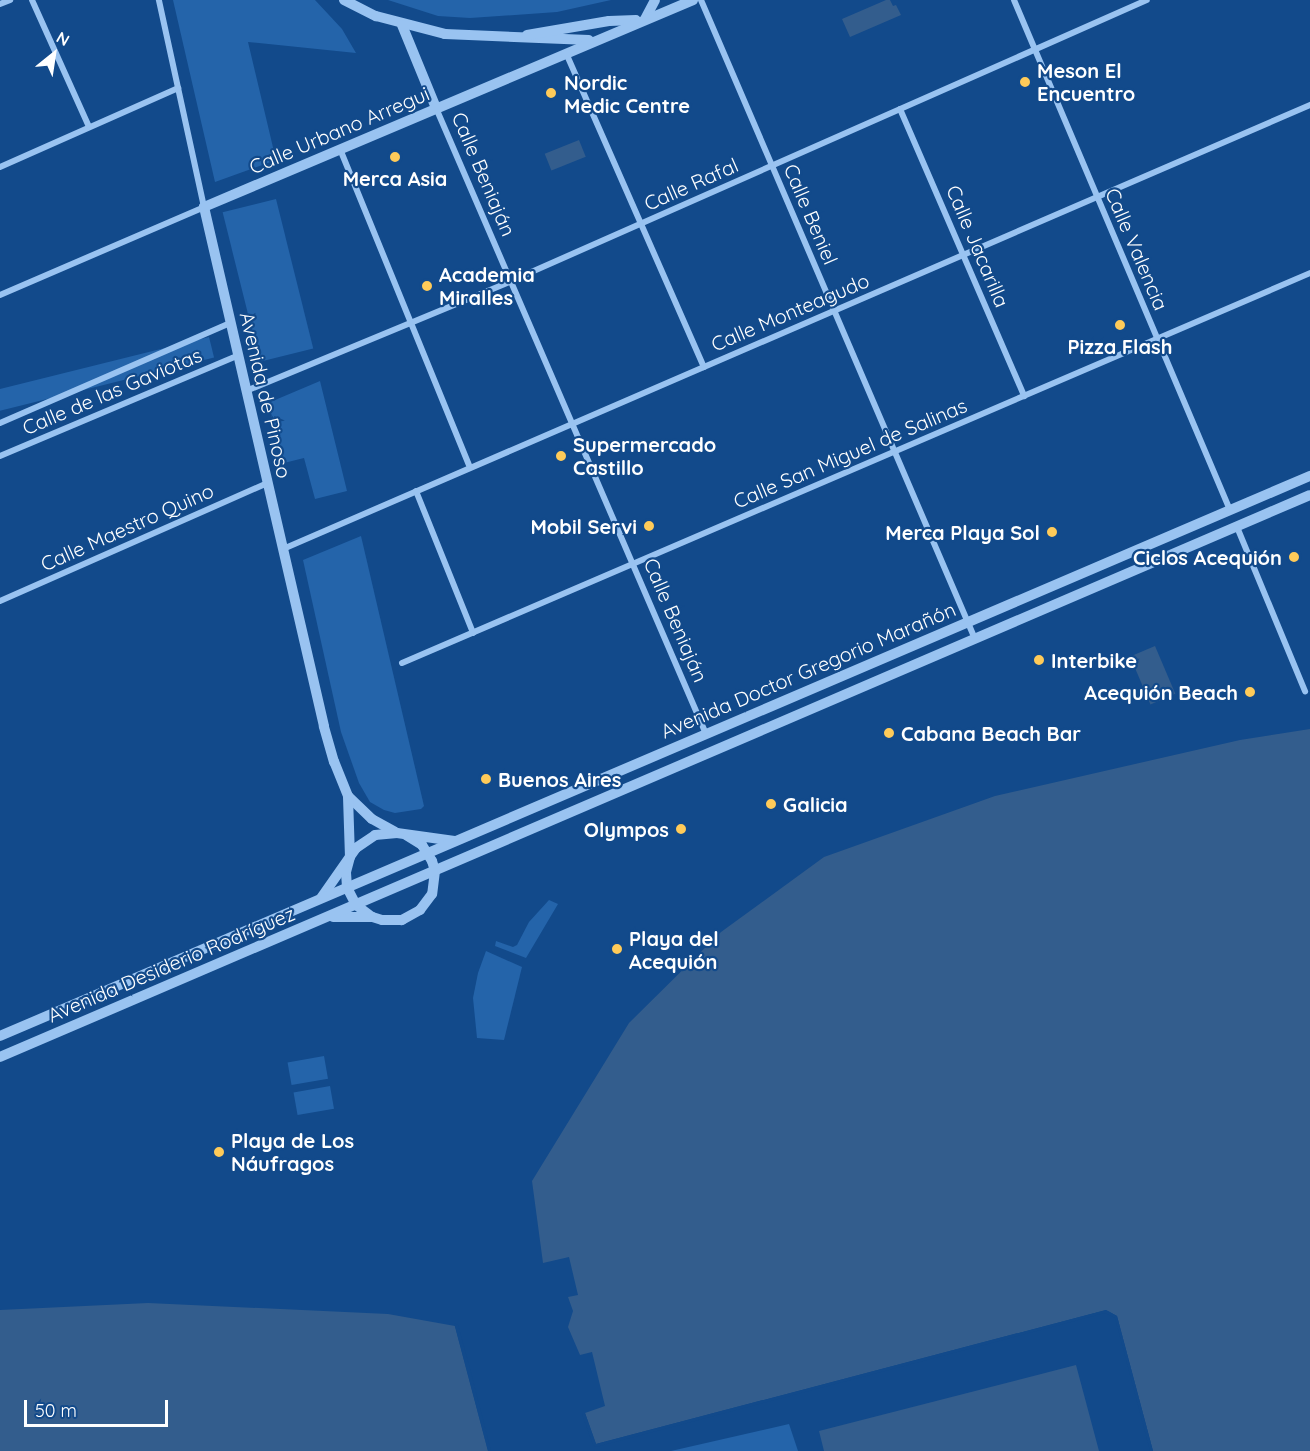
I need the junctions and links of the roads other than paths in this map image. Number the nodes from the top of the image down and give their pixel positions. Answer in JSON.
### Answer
{"nodes":[{"id":1,"x":10,"y":0,"type":"edge"},
{"id":2,"x":32,"y":0,"type":"edge"},
{"id":3,"x":159,"y":0,"type":"edge"},
{"id":4,"x":344,"y":0,"type":"edge"},
{"id":5,"x":655,"y":0,"type":"edge"},
{"id":6,"x":693,"y":0,"type":"edge"},
{"id":7,"x":700,"y":0,"type":"edge"},
{"id":8,"x":1014,"y":0,"type":"edge"},
{"id":9,"x":1147,"y":0,"type":"edge"},
{"id":10,"x":0,"y":4,"type":"edge"},
{"id":11,"x":645,"y":19,"type":"junction"},
{"id":12,"x":402,"y":25,"type":"junction"},
{"id":13,"x":512,"y":38,"type":"junction"},
{"id":14,"x":595,"y":40,"type":"junction"},
{"id":15,"x":1035,"y":49,"type":"junction"},
{"id":16,"x":566,"y":53,"type":"junction"},
{"id":17,"x":178,"y":88,"type":"junction"},
{"id":18,"x":1310,"y":105,"type":"edge"},
{"id":19,"x":436,"y":108,"type":"junction"},
{"id":20,"x":900,"y":109,"type":"junction"},
{"id":21,"x":89,"y":127,"type":"junction"},
{"id":22,"x":340,"y":149,"type":"junction"},
{"id":23,"x":773,"y":165,"type":"junction"},
{"id":24,"x":0,"y":167,"type":"edge"},
{"id":25,"x":1097,"y":197,"type":"junction"},
{"id":26,"x":204,"y":207,"type":"junction"},
{"id":27,"x":641,"y":224,"type":"junction"},
{"id":28,"x":963,"y":255,"type":"junction"},
{"id":29,"x":1310,"y":273,"type":"edge"},
{"id":30,"x":511,"y":281,"type":"junction"},
{"id":31,"x":0,"y":295,"type":"edge"},
{"id":32,"x":833,"y":311,"type":"junction"},
{"id":33,"x":230,"y":323,"type":"junction"},
{"id":34,"x":409,"y":323,"type":"junction"},
{"id":35,"x":1158,"y":339,"type":"junction"},
{"id":36,"x":237,"y":356,"type":"junction"},
{"id":37,"x":704,"y":367,"type":"junction"},
{"id":38,"x":245,"y":391,"type":"junction"},
{"id":39,"x":1024,"y":396,"type":"junction"},
{"id":40,"x":0,"y":423,"type":"edge"},
{"id":41,"x":572,"y":424,"type":"junction"},
{"id":42,"x":893,"y":453,"type":"junction"},
{"id":43,"x":0,"y":456,"type":"edge"},
{"id":44,"x":470,"y":468,"type":"junction"},
{"id":45,"x":1310,"y":476,"type":"edge"},
{"id":46,"x":268,"y":483,"type":"junction"},
{"id":47,"x":416,"y":491,"type":"junction"},
{"id":48,"x":1310,"y":495,"type":"edge"},
{"id":49,"x":1230,"y":510,"type":"junction"},
{"id":50,"x":1237,"y":527,"type":"junction"},
{"id":51,"x":282,"y":549,"type":"junction"},
{"id":52,"x":633,"y":565,"type":"junction"},
{"id":53,"x":0,"y":601,"type":"edge"},
{"id":54,"x":967,"y":622,"type":"junction"},
{"id":55,"x":473,"y":633,"type":"junction"},
{"id":56,"x":975,"y":639,"type":"junction"},
{"id":57,"x":402,"y":663,"type":"dead end"},
{"id":58,"x":1305,"y":691,"type":"dead end"},
{"id":59,"x":706,"y":734,"type":"junction"},
{"id":60,"x":348,"y":796,"type":"junction"},
{"id":61,"x":402,"y":834,"type":"junction"},
{"id":62,"x":454,"y":841,"type":"junction"},
{"id":63,"x":428,"y":852,"type":"junction"},
{"id":64,"x":350,"y":857,"type":"junction"},
{"id":65,"x":435,"y":871,"type":"junction"},
{"id":66,"x":347,"y":887,"type":"junction"},
{"id":67,"x":321,"y":898,"type":"junction"},
{"id":68,"x":356,"y":904,"type":"junction"},
{"id":69,"x":327,"y":917,"type":"junction"},
{"id":70,"x":372,"y":917,"type":"junction"},
{"id":71,"x":0,"y":1036,"type":"edge"},
{"id":72,"x":0,"y":1057,"type":"edge"}],
"edges":[{"from":1,"to":10,"type":"street"},
{"from":2,"to":21,"type":"street"},
{"from":3,"to":17,"type":"street","name":"Avenida de Pinoso"},
{"from":4,"to":12,"type":"street"},
{"from":5,"to":11,"type":"street"},
{"from":6,"to":11,"type":"street","name":"Calle Urbano Arregui"},
{"from":7,"to":23,"type":"street","name":"Calle Beniel"},
{"from":8,"to":15,"type":"street","name":"Calle Valencia"},
{"from":9,"to":15,"type":"street","name":"Calle Rafal"},
{"from":11,"to":13,"type":"street"},
{"from":11,"to":14,"type":"street","name":"Calle Urbano Arregui"},
{"from":12,"to":13,"type":"street"},
{"from":12,"to":19,"type":"street","name":"Calle Beniaján"},
{"from":13,"to":14,"type":"street"},
{"from":14,"to":16,"type":"street","name":"Calle Urbano Arregui"},
{"from":15,"to":20,"type":"street","name":"Calle Rafal"},
{"from":15,"to":25,"type":"street","name":"Calle Valencia"},
{"from":16,"to":19,"type":"street","name":"Calle Urbano Arregui"},
{"from":16,"to":27,"type":"street"},
{"from":17,"to":21,"type":"street"},
{"from":17,"to":26,"type":"street","name":"Avenida de Pinoso"},
{"from":18,"to":25,"type":"street","name":"Calle Monteagudo"},
{"from":19,"to":22,"type":"street","name":"Calle Urbano Arregui"},
{"from":19,"to":30,"type":"street","name":"Calle Beniaján"},
{"from":20,"to":23,"type":"street","name":"Calle Rafal"},
{"from":20,"to":28,"type":"street","name":"Calle Jacarilla"},
{"from":21,"to":24,"type":"street"},
{"from":22,"to":26,"type":"street","name":"Calle Urbano Arregui"},
{"from":22,"to":34,"type":"street"},
{"from":23,"to":27,"type":"street","name":"Calle Rafal"},
{"from":23,"to":32,"type":"street","name":"Calle Beniel"},
{"from":25,"to":28,"type":"street","name":"Calle Monteagudo"},
{"from":25,"to":35,"type":"street","name":"Calle Valencia"},
{"from":26,"to":31,"type":"street","name":"Calle Urbano Arregui"},
{"from":26,"to":33,"type":"street","name":"Avenida de Pinoso"},
{"from":27,"to":30,"type":"street","name":"Calle Rafal"},
{"from":27,"to":37,"type":"street"},
{"from":28,"to":32,"type":"street","name":"Calle Monteagudo"},
{"from":28,"to":39,"type":"street","name":"Calle Jacarilla"},
{"from":29,"to":35,"type":"street","name":"Calle San Miguel de Salinas"},
{"from":30,"to":34,"type":"street","name":"Calle Rafal"},
{"from":30,"to":41,"type":"street","name":"Calle Beniaján"},
{"from":32,"to":37,"type":"street","name":"Calle Monteagudo"},
{"from":32,"to":42,"type":"street","name":"Calle Beniel"},
{"from":33,"to":36,"type":"street","name":"Avenida de Pinoso"},
{"from":33,"to":40,"type":"street","name":"Calle de las Gaviotas"},
{"from":34,"to":38,"type":"street","name":"Calle Rafal"},
{"from":34,"to":44,"type":"street"},
{"from":35,"to":39,"type":"street","name":"Calle San Miguel de Salinas"},
{"from":35,"to":49,"type":"street","name":"Calle Valencia"},
{"from":36,"to":38,"type":"street","name":"Avenida de Pinoso"},
{"from":36,"to":43,"type":"street","name":"Calle de las Gaviotas"},
{"from":37,"to":41,"type":"street","name":"Calle Monteagudo"},
{"from":38,"to":46,"type":"street","name":"Avenida de Pinoso"},
{"from":39,"to":42,"type":"street","name":"Calle San Miguel de Salinas"},
{"from":41,"to":44,"type":"street","name":"Calle Monteagudo"},
{"from":41,"to":52,"type":"street","name":"Calle Beniaján"},
{"from":42,"to":52,"type":"street","name":"Calle San Miguel de Salinas"},
{"from":42,"to":54,"type":"street","name":"Calle Beniel"},
{"from":44,"to":47,"type":"street","name":"Calle Monteagudo"},
{"from":45,"to":49,"type":"street","name":"Avenida Doctor Gregorio Marañón"},
{"from":46,"to":51,"type":"street","name":"Avenida de Pinoso"},
{"from":46,"to":53,"type":"street","name":"Calle Maestro Quino"},
{"from":47,"to":51,"type":"street","name":"Calle Monteagudo"},
{"from":47,"to":55,"type":"street"},
{"from":48,"to":50,"type":"street","name":"Avenida Doctor Gregorio Marañón"},
{"from":49,"to":54,"type":"street","name":"Avenida Doctor Gregorio Marañón"},
{"from":50,"to":56,"type":"street","name":"Avenida Doctor Gregorio Marañón"},
{"from":50,"to":58,"type":"street"},
{"from":51,"to":60,"type":"street","name":"Avenida de Pinoso"},
{"from":52,"to":55,"type":"street","name":"Calle San Miguel de Salinas"},
{"from":52,"to":59,"type":"street","name":"Calle Beniaján"},
{"from":54,"to":56,"type":"street","name":"Calle Beniel"},
{"from":54,"to":59,"type":"street","name":"Avenida Doctor Gregorio Marañón"},
{"from":55,"to":57,"type":"street","name":"Calle San Miguel de Salinas"},
{"from":56,"to":65,"type":"street","name":"Avenida Doctor Gregorio Marañón"},
{"from":59,"to":62,"type":"street","name":"Avenida Doctor Gregorio Marañón"},
{"from":60,"to":61,"type":"street","name":"Avenida de Pinoso"},
{"from":60,"to":64,"type":"street","name":"Avenida de Pinoso"},
{"from":61,"to":62,"type":"street"},
{"from":61,"to":63,"type":"street"},
{"from":61,"to":64,"type":"street"},
{"from":62,"to":63,"type":"street","name":"Avenida Doctor Gregorio Marañón"},
{"from":63,"to":65,"type":"street"},
{"from":63,"to":66,"type":"street","name":"Avenida Doctor Gregorio Marañón"},
{"from":64,"to":66,"type":"street","name":"Avenida de Pinoso"},
{"from":64,"to":67,"type":"street"},
{"from":65,"to":68,"type":"street","name":"Avenida Doctor Gregorio Marañón"},
{"from":65,"to":70,"type":"street"},
{"from":66,"to":67,"type":"street","name":"Avenida Doctor Gregorio Marañón"},
{"from":66,"to":68,"type":"street"},
{"from":67,"to":71,"type":"street","name":"Avenida Desiderio Rodríguez"},
{"from":68,"to":69,"type":"street","name":"Avenida Desiderio Rodríguez"},
{"from":68,"to":70,"type":"street"},
{"from":69,"to":70,"type":"street"},
{"from":69,"to":72,"type":"street","name":"Avenida Desiderio Rodríguez"}]}
